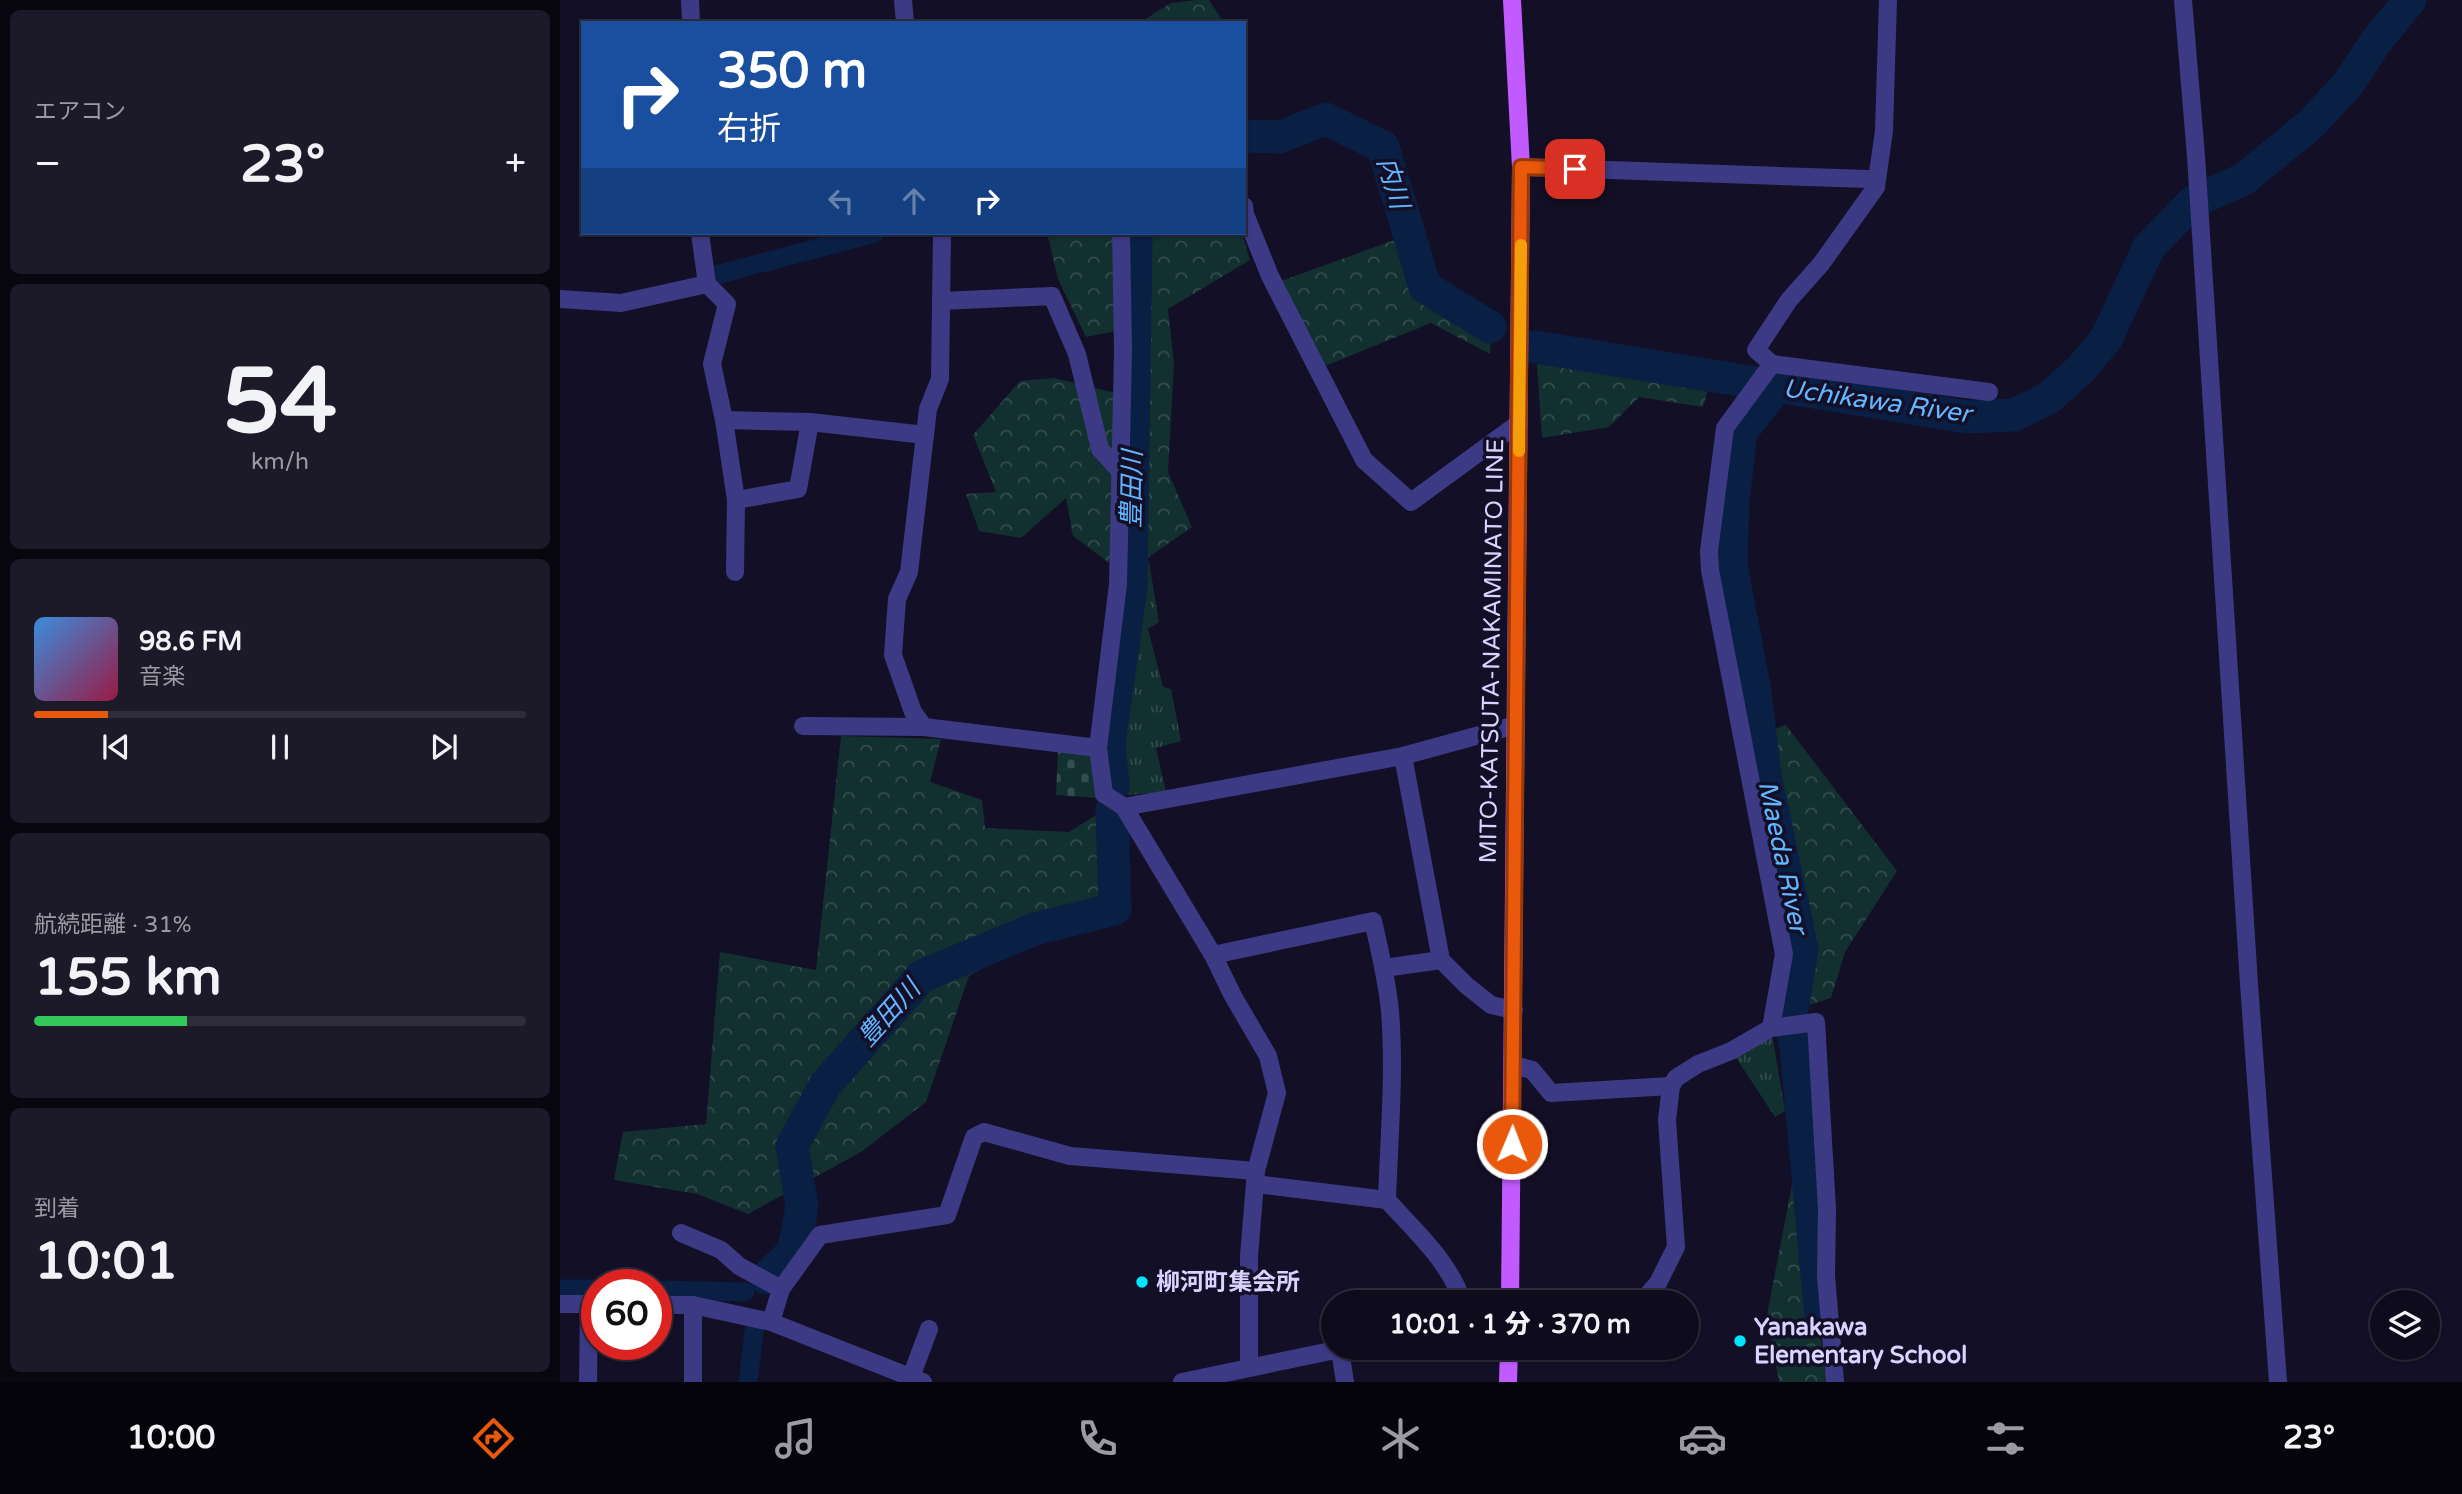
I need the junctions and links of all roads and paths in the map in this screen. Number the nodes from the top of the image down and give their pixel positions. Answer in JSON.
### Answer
{"nodes":[{"id":1,"x":690,"y":0,"type":"edge"},
{"id":2,"x":903,"y":0,"type":"edge"},
{"id":3,"x":1513,"y":0,"type":"edge"},
{"id":4,"x":1888,"y":0,"type":"edge"},
{"id":5,"x":2183,"y":0,"type":"edge"},
{"id":6,"x":691,"y":21,"type":"edge"},
{"id":7,"x":905,"y":21,"type":"edge"},
{"id":8,"x":1521,"y":167,"type":"junction"},
{"id":9,"x":1876,"y":187,"type":"junction"},
{"id":10,"x":1246,"y":216,"type":"edge"},
{"id":11,"x":700,"y":235,"type":"edge"},
{"id":12,"x":942,"y":235,"type":"edge"},
{"id":13,"x":1121,"y":235,"type":"edge"},
{"id":14,"x":707,"y":284,"type":"junction"},
{"id":15,"x":560,"y":299,"type":"edge"},
{"id":16,"x":941,"y":302,"type":"junction"},
{"id":17,"x":1769,"y":369,"type":"junction"},
{"id":18,"x":1989,"y":392,"type":"dead end"},
{"id":19,"x":724,"y":419,"type":"junction"},
{"id":20,"x":810,"y":422,"type":"junction"},
{"id":21,"x":1519,"y":423,"type":"junction"},
{"id":22,"x":925,"y":435,"type":"junction"},
{"id":23,"x":1120,"y":471,"type":"junction"},
{"id":24,"x":736,"y":500,"type":"junction"},
{"id":25,"x":734,"y":572,"type":"dead end"},
{"id":26,"x":1516,"y":725,"type":"junction"},
{"id":27,"x":803,"y":726,"type":"dead end"},
{"id":28,"x":924,"y":727,"type":"junction"},
{"id":29,"x":1098,"y":748,"type":"junction"},
{"id":30,"x":1404,"y":756,"type":"junction"},
{"id":31,"x":1124,"y":807,"type":"junction"},
{"id":32,"x":1213,"y":955,"type":"junction"},
{"id":33,"x":1441,"y":960,"type":"junction"},
{"id":34,"x":1384,"y":968,"type":"junction"},
{"id":35,"x":1514,"y":1010,"type":"junction"},
{"id":36,"x":1771,"y":1028,"type":"junction"},
{"id":37,"x":1513,"y":1065,"type":"junction"},
{"id":38,"x":1671,"y":1086,"type":"junction"},
{"id":39,"x":1256,"y":1178,"type":"junction"},
{"id":40,"x":1387,"y":1200,"type":"junction"},
{"id":41,"x":681,"y":1233,"type":"dead end"},
{"id":42,"x":781,"y":1289,"type":"junction"},
{"id":43,"x":1459,"y":1290,"type":"edge"},
{"id":44,"x":1510,"y":1290,"type":"edge"},
{"id":45,"x":1652,"y":1290,"type":"edge"},
{"id":46,"x":560,"y":1304,"type":"edge"},
{"id":47,"x":581,"y":1304,"type":"edge"},
{"id":48,"x":672,"y":1305,"type":"edge"},
{"id":49,"x":694,"y":1306,"type":"junction"},
{"id":50,"x":771,"y":1322,"type":"junction"},
{"id":51,"x":929,"y":1329,"type":"dead end"},
{"id":52,"x":1321,"y":1353,"type":"edge"},
{"id":53,"x":589,"y":1360,"type":"edge"},
{"id":54,"x":1344,"y":1360,"type":"edge"},
{"id":55,"x":1509,"y":1360,"type":"edge"},
{"id":56,"x":1249,"y":1368,"type":"junction"},
{"id":57,"x":917,"y":1380,"type":"edge"},
{"id":58,"x":588,"y":1382,"type":"edge"},
{"id":59,"x":693,"y":1382,"type":"edge"},
{"id":60,"x":1182,"y":1382,"type":"edge"},
{"id":61,"x":1345,"y":1382,"type":"edge"},
{"id":62,"x":1508,"y":1382,"type":"edge"},
{"id":63,"x":1835,"y":1382,"type":"edge"},
{"id":64,"x":2278,"y":1382,"type":"edge"}],
"edges":[{"from":1,"to":6,"type":"street"},
{"from":2,"to":7,"type":"street"},
{"from":3,"to":8,"type":"main road","name":"MITO-KATSUTA-NAKAMINATO LINE"},
{"from":4,"to":9,"type":"street"},
{"from":5,"to":64,"type":"street"},
{"from":8,"to":9,"type":"street"},
{"from":8,"to":21,"type":"main road","name":"MITO-KATSUTA-NAKAMINATO LINE"},
{"from":9,"to":17,"type":"street"},
{"from":10,"to":21,"type":"street"},
{"from":11,"to":14,"type":"street"},
{"from":12,"to":16,"type":"street"},
{"from":13,"to":23,"type":"street"},
{"from":14,"to":15,"type":"street"},
{"from":14,"to":19,"type":"street"},
{"from":16,"to":22,"type":"street"},
{"from":16,"to":23,"type":"street"},
{"from":17,"to":18,"type":"street"},
{"from":17,"to":36,"type":"street"},
{"from":19,"to":20,"type":"street"},
{"from":19,"to":24,"type":"street"},
{"from":20,"to":22,"type":"street"},
{"from":20,"to":24,"type":"street"},
{"from":21,"to":26,"type":"main road","name":"MITO-KATSUTA-NAKAMINATO LINE"},
{"from":22,"to":28,"type":"street"},
{"from":23,"to":29,"type":"street"},
{"from":24,"to":25,"type":"street"},
{"from":26,"to":30,"type":"street"},
{"from":26,"to":35,"type":"main road","name":"MITO-KATSUTA-NAKAMINATO LINE"},
{"from":27,"to":28,"type":"street"},
{"from":28,"to":29,"type":"street"},
{"from":29,"to":31,"type":"street"},
{"from":30,"to":31,"type":"street"},
{"from":30,"to":33,"type":"street"},
{"from":31,"to":32,"type":"street"},
{"from":32,"to":34,"type":"street"},
{"from":32,"to":39,"type":"street"},
{"from":33,"to":34,"type":"street"},
{"from":33,"to":35,"type":"street"},
{"from":34,"to":40,"type":"street"},
{"from":35,"to":37,"type":"main road","name":"MITO-KATSUTA-NAKAMINATO LINE"},
{"from":36,"to":38,"type":"street"},
{"from":36,"to":63,"type":"street"},
{"from":37,"to":38,"type":"street"},
{"from":37,"to":44,"type":"main road","name":"MITO-KATSUTA-NAKAMINATO LINE"},
{"from":38,"to":45,"type":"street"},
{"from":39,"to":40,"type":"street"},
{"from":39,"to":42,"type":"street"},
{"from":39,"to":56,"type":"street"},
{"from":40,"to":43,"type":"street"},
{"from":41,"to":42,"type":"street"},
{"from":42,"to":50,"type":"street"},
{"from":46,"to":47,"type":"street"},
{"from":48,"to":49,"type":"street"},
{"from":49,"to":50,"type":"street"},
{"from":49,"to":59,"type":"street"},
{"from":50,"to":57,"type":"street"},
{"from":51,"to":57,"type":"street"},
{"from":52,"to":56,"type":"street"},
{"from":53,"to":58,"type":"street"},
{"from":54,"to":61,"type":"street"},
{"from":55,"to":62,"type":"main road"},
{"from":56,"to":60,"type":"street"}]}
